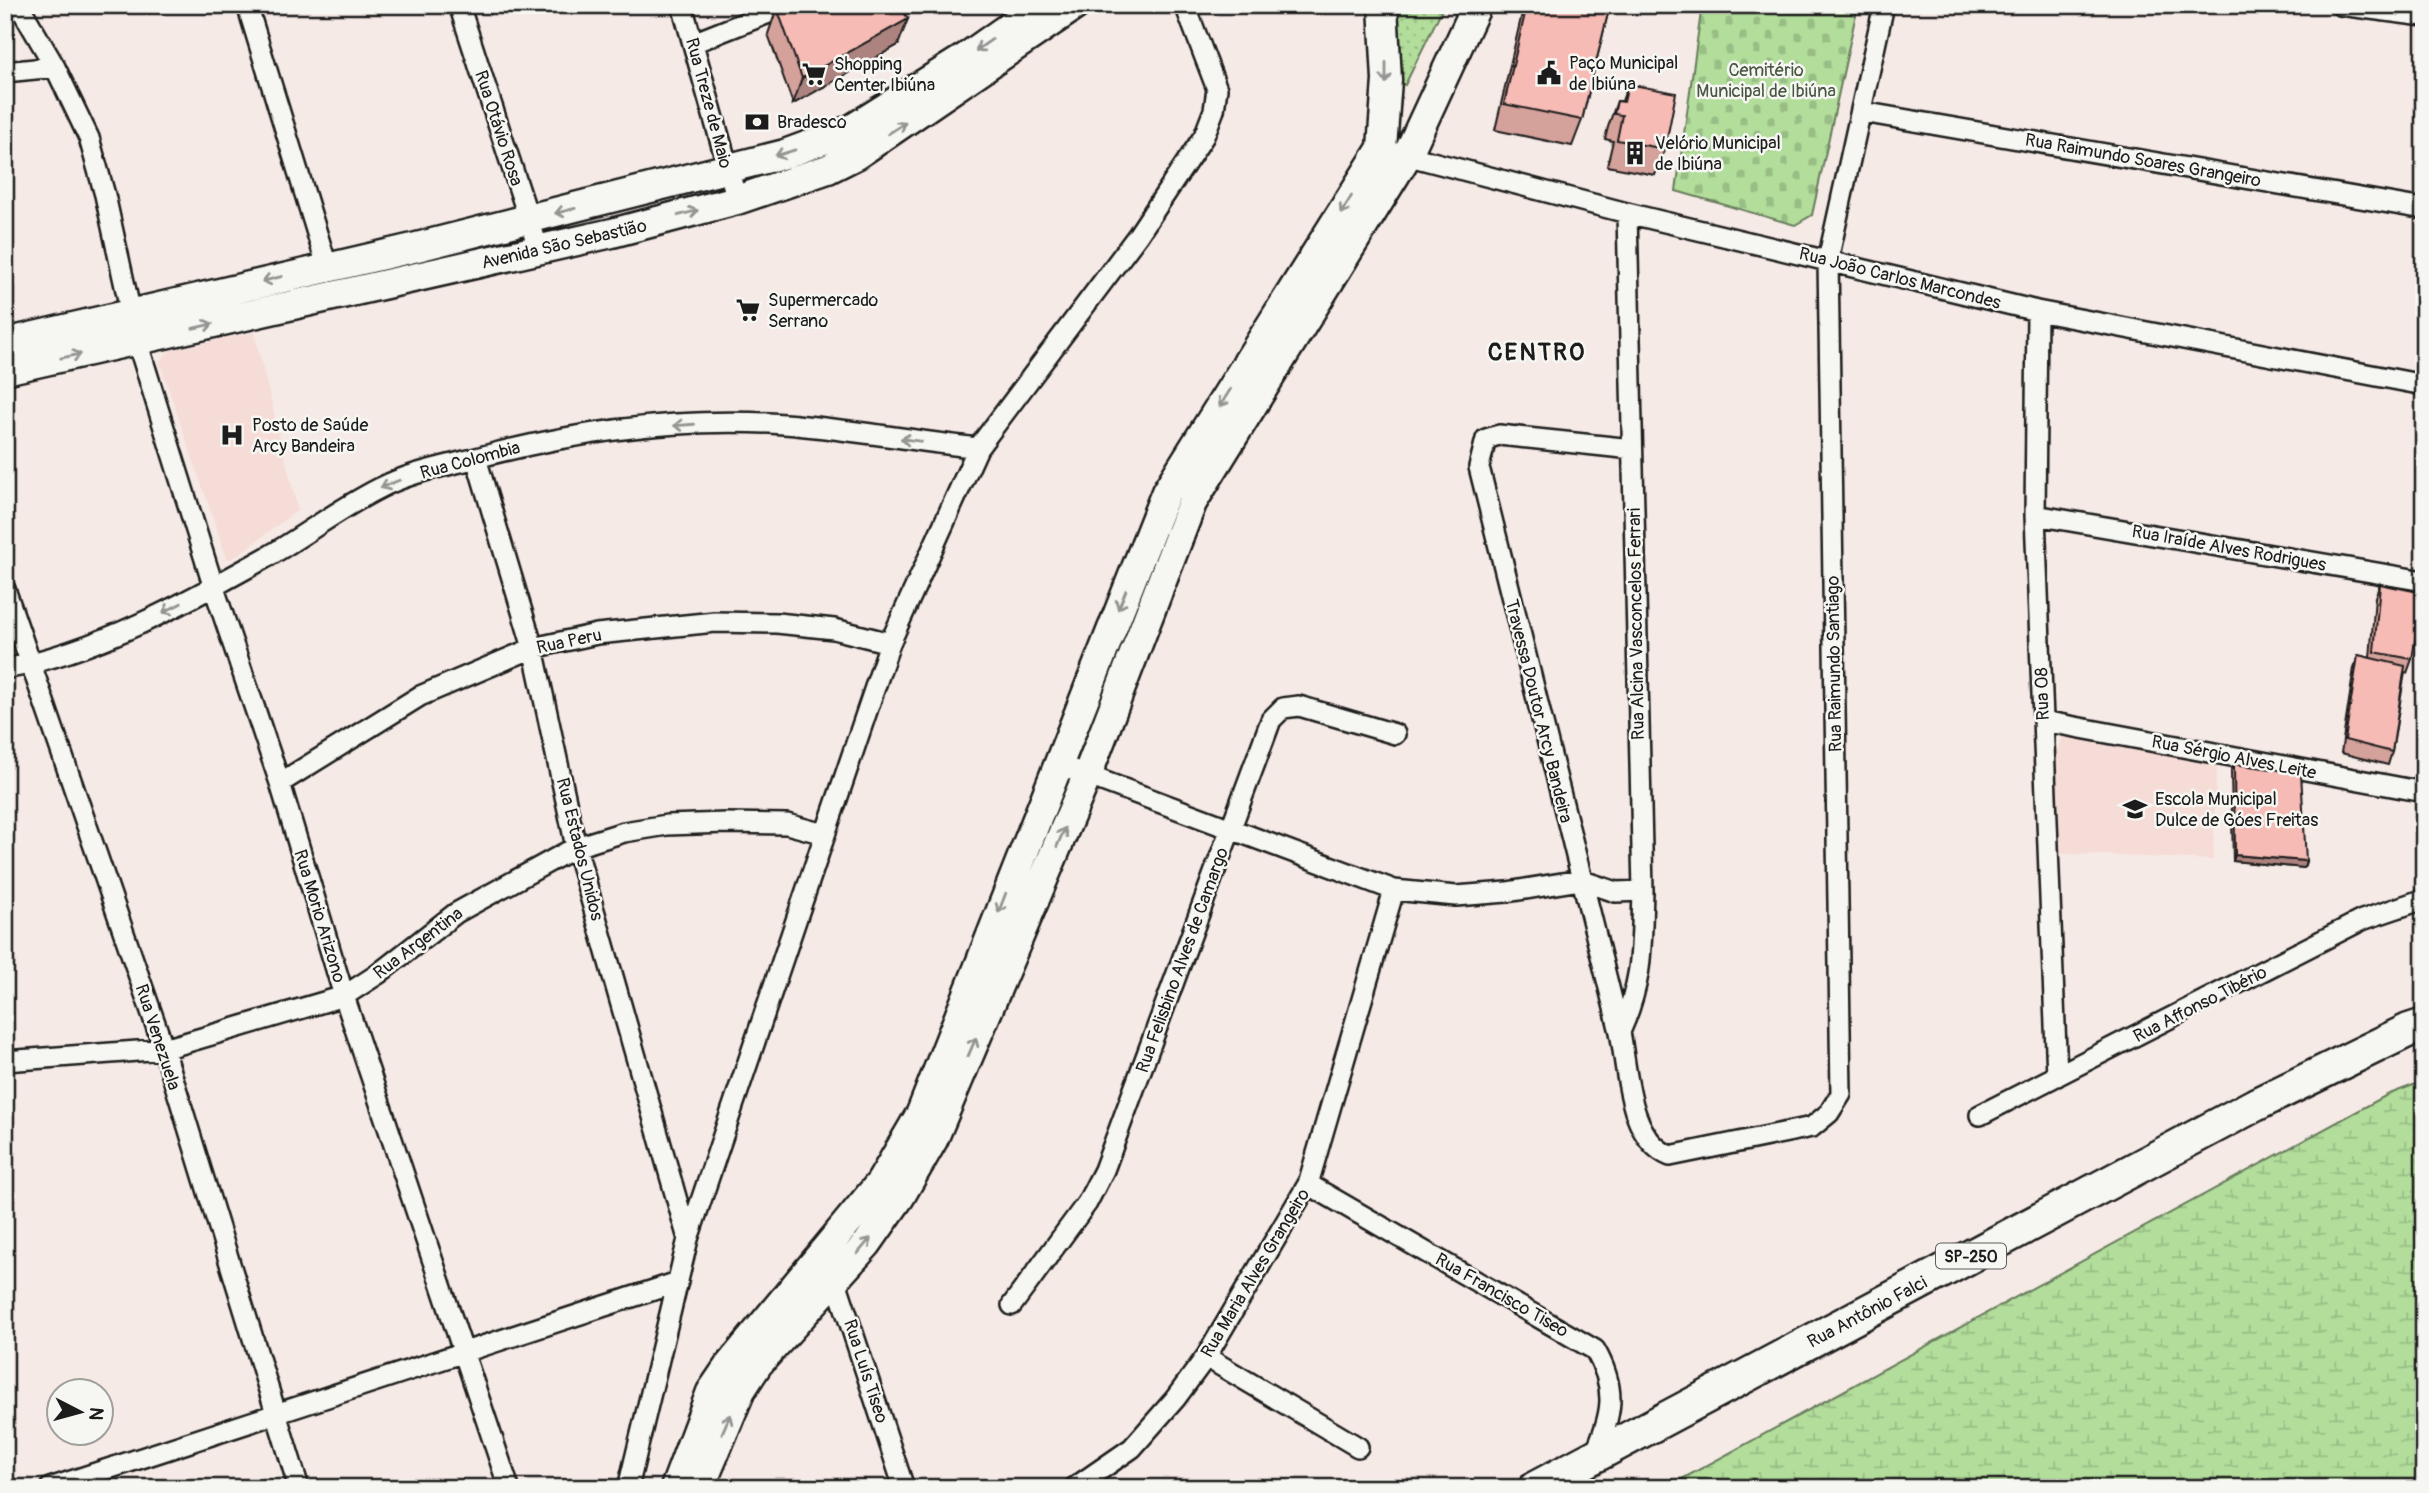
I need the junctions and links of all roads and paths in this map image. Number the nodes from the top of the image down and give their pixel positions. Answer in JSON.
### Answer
{"nodes":[{"id":1,"x":19,"y":5,"type":"edge"},
{"id":2,"x":247,"y":5,"type":"edge"},
{"id":3,"x":459,"y":5,"type":"edge"},
{"id":4,"x":682,"y":5,"type":"edge"},
{"id":5,"x":789,"y":5,"type":"edge"},
{"id":6,"x":1040,"y":5,"type":"edge"},
{"id":7,"x":1076,"y":5,"type":"edge"},
{"id":8,"x":1185,"y":5,"type":"edge"},
{"id":9,"x":1383,"y":5,"type":"edge"},
{"id":10,"x":1477,"y":5,"type":"edge"},
{"id":11,"x":1884,"y":5,"type":"edge"},
{"id":12,"x":2340,"y":5,"type":"edge"},
{"id":13,"x":2424,"y":16,"type":"edge"},
{"id":14,"x":692,"y":43,"type":"junction"},
{"id":15,"x":55,"y":67,"type":"junction"},
{"id":16,"x":5,"y":72,"type":"edge"},
{"id":17,"x":1862,"y":112,"type":"junction"},
{"id":18,"x":817,"y":142,"type":"junction"},
{"id":19,"x":1394,"y":152,"type":"junction"},
{"id":20,"x":727,"y":169,"type":"junction"},
{"id":21,"x":828,"y":169,"type":"junction"},
{"id":22,"x":737,"y":200,"type":"junction"},
{"id":23,"x":2424,"y":209,"type":"edge"},
{"id":24,"x":1627,"y":213,"type":"junction"},
{"id":25,"x":528,"y":220,"type":"junction"},
{"id":26,"x":413,"y":248,"type":"junction"},
{"id":27,"x":539,"y":250,"type":"junction"},
{"id":28,"x":1828,"y":260,"type":"junction"},
{"id":29,"x":327,"y":266,"type":"junction"},
{"id":30,"x":421,"y":276,"type":"junction"},
{"id":31,"x":2037,"y":311,"type":"junction"},
{"id":32,"x":130,"y":314,"type":"junction"},
{"id":33,"x":137,"y":341,"type":"junction"},
{"id":34,"x":5,"y":343,"type":"edge"},
{"id":35,"x":5,"y":370,"type":"edge"},
{"id":36,"x":2424,"y":385,"type":"edge"},
{"id":37,"x":978,"y":448,"type":"junction"},
{"id":38,"x":1632,"y":449,"type":"junction"},
{"id":39,"x":476,"y":458,"type":"junction"},
{"id":40,"x":1179,"y":497,"type":"junction"},
{"id":41,"x":2035,"y":515,"type":"junction"},
{"id":42,"x":2424,"y":581,"type":"edge"},
{"id":43,"x":213,"y":585,"type":"junction"},
{"id":44,"x":5,"y":589,"type":"edge"},
{"id":45,"x":890,"y":643,"type":"junction"},
{"id":46,"x":533,"y":648,"type":"junction"},
{"id":47,"x":30,"y":664,"type":"junction"},
{"id":48,"x":5,"y":669,"type":"edge"},
{"id":49,"x":2043,"y":721,"type":"junction"},
{"id":50,"x":1395,"y":734,"type":"dead end"},
{"id":51,"x":1057,"y":764,"type":"junction"},
{"id":52,"x":1087,"y":776,"type":"junction"},
{"id":53,"x":280,"y":783,"type":"junction"},
{"id":54,"x":2424,"y":792,"type":"edge"},
{"id":55,"x":1230,"y":830,"type":"junction"},
{"id":56,"x":824,"y":834,"type":"junction"},
{"id":57,"x":576,"y":847,"type":"junction"},
{"id":58,"x":1580,"y":880,"type":"junction"},
{"id":59,"x":1394,"y":890,"type":"junction"},
{"id":60,"x":1643,"y":891,"type":"junction"},
{"id":61,"x":2424,"y":899,"type":"edge"},
{"id":62,"x":344,"y":996,"type":"junction"},
{"id":63,"x":2419,"y":1028,"type":"edge"},
{"id":64,"x":1620,"y":1032,"type":"junction"},
{"id":65,"x":164,"y":1049,"type":"junction"},
{"id":66,"x":5,"y":1061,"type":"edge"},
{"id":67,"x":2057,"y":1076,"type":"junction"},
{"id":68,"x":1980,"y":1115,"type":"dead end"},
{"id":69,"x":1639,"y":1126,"type":"joint"},
{"id":70,"x":1308,"y":1184,"type":"junction"},
{"id":71,"x":688,"y":1239,"type":"junction"},
{"id":72,"x":827,"y":1269,"type":"junction"},
{"id":73,"x":678,"y":1282,"type":"junction"},
{"id":74,"x":1012,"y":1305,"type":"dead end"},
{"id":75,"x":462,"y":1350,"type":"junction"},
{"id":76,"x":1206,"y":1357,"type":"junction"},
{"id":77,"x":275,"y":1416,"type":"junction"},
{"id":78,"x":1357,"y":1447,"type":"dead end"},
{"id":79,"x":1593,"y":1457,"type":"junction"},
{"id":80,"x":84,"y":1483,"type":"edge"},
{"id":81,"x":50,"y":1488,"type":"edge"},
{"id":82,"x":299,"y":1488,"type":"edge"},
{"id":83,"x":509,"y":1488,"type":"edge"},
{"id":84,"x":628,"y":1488,"type":"edge"},
{"id":85,"x":675,"y":1488,"type":"edge"},
{"id":86,"x":700,"y":1488,"type":"edge"},
{"id":87,"x":904,"y":1488,"type":"edge"},
{"id":88,"x":1074,"y":1488,"type":"edge"},
{"id":89,"x":1535,"y":1488,"type":"edge"}],
"edges":[{"from":1,"to":15,"type":"street","name":"Rua Morio Arizono"},
{"from":2,"to":29,"type":"street"},
{"from":3,"to":25,"type":"street","name":"Rua Otávio Rosa"},
{"from":4,"to":14,"type":"street","name":"Rua Treze de Maio"},
{"from":5,"to":14,"type":"street"},
{"from":6,"to":18,"type":"main road","name":"Avenida São Sebastião","one_way":true},
{"from":21,"to":7,"type":"main road","name":"Avenida São Sebastião","one_way":true},
{"from":8,"to":37,"type":"street"},
{"from":9,"to":19,"type":"main road","one_way":true},
{"from":10,"to":19,"type":"main road"},
{"from":11,"to":17,"type":"street","name":"Rua Raimundo Santiago"},
{"from":12,"to":13,"type":"street"},
{"from":14,"to":20,"type":"street","name":"Rua Treze de Maio"},
{"from":15,"to":16,"type":"street"},
{"from":15,"to":32,"type":"street","name":"Rua Morio Arizono"},
{"from":17,"to":23,"type":"street","name":"Rua Raimundo Soares Grangeiro"},
{"from":17,"to":28,"type":"street","name":"Rua Raimundo Santiago"},
{"from":18,"to":20,"type":"main road","name":"Avenida São Sebastião","one_way":true},
{"from":18,"to":21,"type":"main road"},
{"from":19,"to":24,"type":"street","name":"Rua João Carlos Marcondes"},
{"from":19,"to":40,"type":"main road"},
{"from":20,"to":22,"type":"street","name":"Rua Treze de Maio"},
{"from":20,"to":25,"type":"main road","name":"Avenida São Sebastião","one_way":true},
{"from":21,"to":22,"type":"main road","name":"Avenida São Sebastião"},
{"from":27,"to":22,"type":"main road","name":"Avenida São Sebastião","one_way":true},
{"from":24,"to":28,"type":"street","name":"Rua João Carlos Marcondes"},
{"from":24,"to":38,"type":"street","name":"Rua Alcina Vasconcelos Ferrari"},
{"from":25,"to":26,"type":"main road","name":"Avenida São Sebastião"},
{"from":25,"to":27,"type":"street","name":"Rua Otávio Rosa"},
{"from":26,"to":29,"type":"main road","name":"Avenida São Sebastião"},
{"from":26,"to":30,"type":"main road"},
{"from":27,"to":30,"type":"main road","name":"Avenida São Sebastião"},
{"from":28,"to":31,"type":"street","name":"Rua João Carlos Marcondes"},
{"from":28,"to":69,"type":"street","name":"Rua Raimundo Santiago"},
{"from":29,"to":32,"type":"main road","name":"Avenida São Sebastião","one_way":true},
{"from":33,"to":30,"type":"main road","name":"Avenida São Sebastião","one_way":true},
{"from":31,"to":36,"type":"street","name":"Rua João Carlos Marcondes"},
{"from":31,"to":41,"type":"street","name":"Rua 08"},
{"from":32,"to":33,"type":"street","name":"Rua Morio Arizono"},
{"from":32,"to":34,"type":"main road","name":"Avenida São Sebastião"},
{"from":35,"to":33,"type":"main road","name":"Avenida São Sebastião","one_way":true},
{"from":33,"to":43,"type":"street","name":"Rua Morio Arizono"},
{"from":37,"to":39,"type":"street","name":"Rua Colombia","one_way":true},
{"from":37,"to":45,"type":"street"},
{"from":38,"to":58,"type":"street","name":"Travessa Doutor Arcy Bandeira"},
{"from":38,"to":60,"type":"street","name":"Rua Alcina Vasconcelos Ferrari"},
{"from":39,"to":43,"type":"street","name":"Rua Colombia","one_way":true},
{"from":39,"to":46,"type":"street","name":"Rua Estados Unidos"},
{"from":40,"to":51,"type":"main road","one_way":true},
{"from":40,"to":52,"type":"main road"},
{"from":41,"to":42,"type":"street","name":"Rua Iraíde Alves Rodrigues"},
{"from":41,"to":49,"type":"street","name":"Rua 08"},
{"from":43,"to":47,"type":"street","name":"Rua Colombia","one_way":true},
{"from":43,"to":53,"type":"street","name":"Rua Morio Arizono"},
{"from":44,"to":47,"type":"street","name":"Rua Venezuela"},
{"from":45,"to":46,"type":"street","name":"Rua Peru"},
{"from":45,"to":56,"type":"street"},
{"from":46,"to":53,"type":"street","name":"Rua Peru"},
{"from":46,"to":57,"type":"street","name":"Rua Estados Unidos"},
{"from":47,"to":48,"type":"street","name":"Rua Colombia"},
{"from":47,"to":65,"type":"street","name":"Rua Venezuela"},
{"from":49,"to":54,"type":"street","name":"Rua Sérgio Alves Leite"},
{"from":49,"to":67,"type":"street","name":"Rua 08"},
{"from":50,"to":55,"type":"street","name":"Rua Felisbino Alves de Camargo"},
{"from":51,"to":52,"type":"street"},
{"from":51,"to":72,"type":"main road","one_way":true},
{"from":52,"to":55,"type":"street"},
{"from":72,"to":52,"type":"main road","one_way":true},
{"from":53,"to":62,"type":"street","name":"Rua Morio Arizono"},
{"from":55,"to":59,"type":"street"},
{"from":55,"to":74,"type":"street","name":"Rua Felisbino Alves de Camargo"},
{"from":56,"to":57,"type":"street","name":"Rua Argentina"},
{"from":56,"to":71,"type":"street"},
{"from":57,"to":62,"type":"street","name":"Rua Argentina"},
{"from":57,"to":71,"type":"street","name":"Rua Estados Unidos"},
{"from":58,"to":59,"type":"street"},
{"from":58,"to":60,"type":"street"},
{"from":58,"to":64,"type":"street","name":"Travessa Doutor Arcy Bandeira"},
{"from":59,"to":70,"type":"street","name":"Rua Maria Alves Grangeiro"},
{"from":60,"to":64,"type":"street","name":"Rua Alcina Vasconcelos Ferrari"},
{"from":61,"to":67,"type":"street","name":"Rua Affonso Tibério"},
{"from":62,"to":65,"type":"street","name":"Rua Argentina"},
{"from":62,"to":75,"type":"street","name":"Rua Morio Arizono"},
{"from":63,"to":79,"type":"main road","name":"Rua Antônio Falci","number":"SP-250"},
{"from":64,"to":69,"type":"street","name":"Travessa Doutor Arcy Bandeira"},
{"from":65,"to":66,"type":"street","name":"Rua Argentina"},
{"from":65,"to":77,"type":"street","name":"Rua Venezuela"},
{"from":67,"to":68,"type":"street","name":"Rua Affonso Tibério"},
{"from":70,"to":76,"type":"street","name":"Rua Maria Alves Grangeiro"},
{"from":70,"to":79,"type":"street","name":"Rua Francisco Tiseo"},
{"from":71,"to":73,"type":"street"},
{"from":72,"to":85,"type":"main road"},
{"from":86,"to":72,"type":"main road","one_way":true},
{"from":72,"to":87,"type":"street","name":"Rua Luís Tiseo"},
{"from":73,"to":75,"type":"street"},
{"from":73,"to":84,"type":"street"},
{"from":75,"to":77,"type":"street"},
{"from":75,"to":83,"type":"street","name":"Rua Morio Arizono"},
{"from":76,"to":78,"type":"street"},
{"from":76,"to":88,"type":"street","name":"Rua Maria Alves Grangeiro"},
{"from":77,"to":80,"type":"street"},
{"from":77,"to":82,"type":"street","name":"Rua Venezuela"},
{"from":79,"to":89,"type":"main road","name":"Rua Antônio Falci","number":"SP-250"},
{"from":80,"to":81,"type":"street"}]}
